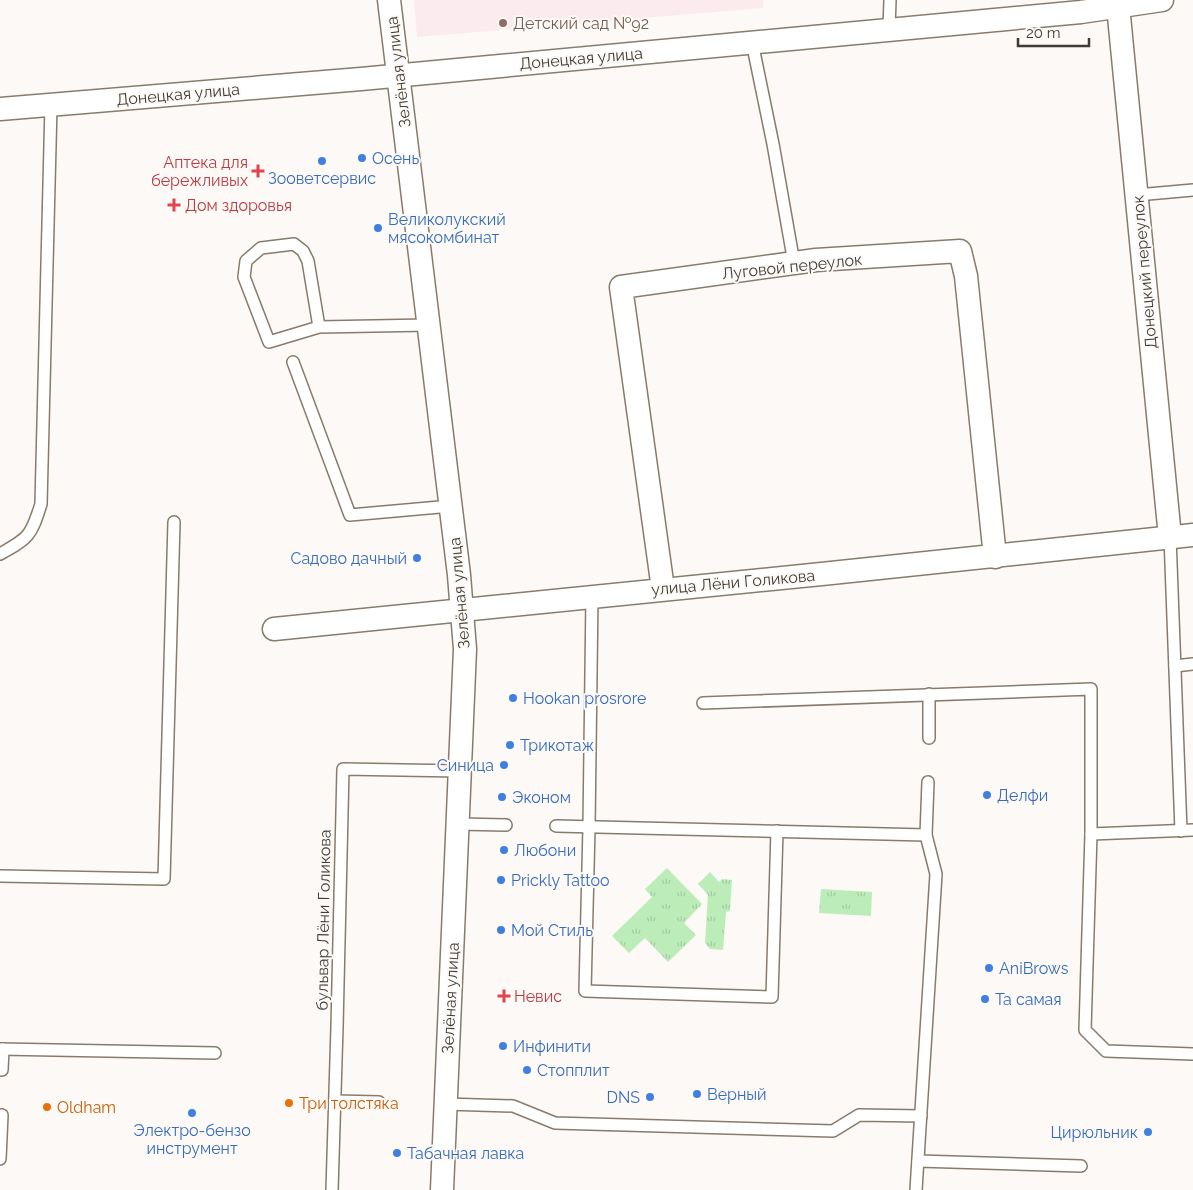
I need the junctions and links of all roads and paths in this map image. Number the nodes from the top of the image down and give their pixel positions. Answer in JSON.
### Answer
{"nodes":[{"id":1,"x":389,"y":0,"type":"edge"},
{"id":2,"x":890,"y":0,"type":"edge"},
{"id":3,"x":1162,"y":0,"type":"edge"},
{"id":4,"x":1118,"y":6,"type":"junction"},
{"id":5,"x":889,"y":30,"type":"junction"},
{"id":6,"x":752,"y":42,"type":"junction"},
{"id":7,"x":398,"y":75,"type":"junction"},
{"id":8,"x":51,"y":105,"type":"junction"},
{"id":9,"x":0,"y":110,"type":"edge"},
{"id":10,"x":1193,"y":190,"type":"edge"},
{"id":11,"x":1137,"y":195,"type":"junction"},
{"id":12,"x":794,"y":264,"type":"junction"},
{"id":13,"x":428,"y":325,"type":"junction"},
{"id":14,"x":319,"y":327,"type":"junction"},
{"id":15,"x":293,"y":362,"type":"dead end"},
{"id":16,"x":451,"y":506,"type":"junction"},
{"id":17,"x":174,"y":522,"type":"dead end"},
{"id":18,"x":1193,"y":535,"type":"edge"},
{"id":19,"x":1170,"y":537,"type":"junction"},
{"id":20,"x":0,"y":554,"type":"edge"},
{"id":21,"x":995,"y":557,"type":"junction"},
{"id":22,"x":663,"y":589,"type":"junction"},
{"id":23,"x":592,"y":596,"type":"junction"},
{"id":24,"x":463,"y":609,"type":"junction"},
{"id":25,"x":274,"y":629,"type":"dead end"},
{"id":26,"x":1193,"y":664,"type":"edge"},
{"id":27,"x":1175,"y":666,"type":"junction"},
{"id":28,"x":929,"y":694,"type":"junction"},
{"id":29,"x":703,"y":703,"type":"dead end"},
{"id":30,"x":930,"y":738,"type":"dead end"},
{"id":31,"x":460,"y":771,"type":"junction"},
{"id":32,"x":928,"y":782,"type":"dead end"},
{"id":33,"x":458,"y":824,"type":"junction"},
{"id":34,"x":506,"y":825,"type":"dead end"},
{"id":35,"x":556,"y":826,"type":"dead end"},
{"id":36,"x":589,"y":827,"type":"junction"},
{"id":37,"x":1187,"y":830,"type":"edge"},
{"id":38,"x":777,"y":831,"type":"junction"},
{"id":39,"x":1090,"y":834,"type":"junction"},
{"id":40,"x":926,"y":835,"type":"junction"},
{"id":41,"x":0,"y":876,"type":"edge"},
{"id":42,"x":1,"y":1049,"type":"edge"},
{"id":43,"x":215,"y":1054,"type":"dead end"},
{"id":44,"x":1193,"y":1054,"type":"edge"},
{"id":45,"x":2,"y":1070,"type":"dead end"},
{"id":46,"x":335,"y":1101,"type":"junction"},
{"id":47,"x":380,"y":1102,"type":"dead end"},
{"id":48,"x":446,"y":1104,"type":"junction"},
{"id":49,"x":2,"y":1115,"type":"dead end"},
{"id":50,"x":920,"y":1116,"type":"junction"},
{"id":51,"x":0,"y":1159,"type":"edge"},
{"id":52,"x":918,"y":1161,"type":"junction"},
{"id":53,"x":1081,"y":1166,"type":"dead end"},
{"id":54,"x":332,"y":1190,"type":"edge"},
{"id":55,"x":442,"y":1190,"type":"edge"},
{"id":56,"x":916,"y":1190,"type":"edge"}],
"edges":[{"from":1,"to":7,"type":"street","name":"Зелёная улица"},
{"from":2,"to":5,"type":"lane"},
{"from":3,"to":4,"type":"street","name":"Донецкая улица"},
{"from":4,"to":5,"type":"street","name":"Донецкая улица"},
{"from":4,"to":11,"type":"street","name":"Донецкий переулок"},
{"from":5,"to":6,"type":"street","name":"Донецкая улица"},
{"from":6,"to":7,"type":"street","name":"Донецкая улица"},
{"from":6,"to":12,"type":"lane"},
{"from":7,"to":8,"type":"street","name":"Донецкая улица"},
{"from":7,"to":13,"type":"street","name":"Зелёная улица"},
{"from":8,"to":9,"type":"street","name":"Донецкая улица"},
{"from":8,"to":20,"type":"lane"},
{"from":10,"to":11,"type":"lane"},
{"from":11,"to":19,"type":"street","name":"Донецкий переулок"},
{"from":12,"to":21,"type":"street","name":"Луговой переулок"},
{"from":12,"to":22,"type":"street","name":"Луговой переулок"},
{"from":13,"to":14,"type":"lane"},
{"from":13,"to":16,"type":"street","name":"Зелёная улица"},
{"from":14,"to":14,"type":"lane"},
{"from":15,"to":16,"type":"lane"},
{"from":16,"to":24,"type":"street","name":"Зелёная улица"},
{"from":17,"to":41,"type":"lane"},
{"from":18,"to":19,"type":"street","name":"улица Лёни Голикова"},
{"from":19,"to":21,"type":"street","name":"улица Лёни Голикова"},
{"from":19,"to":27,"type":"lane"},
{"from":21,"to":22,"type":"street","name":"улица Лёни Голикова"},
{"from":22,"to":23,"type":"street","name":"улица Лёни Голикова"},
{"from":23,"to":24,"type":"street","name":"улица Лёни Голикова"},
{"from":23,"to":36,"type":"lane"},
{"from":24,"to":25,"type":"street","name":"улица Лёни Голикова"},
{"from":24,"to":31,"type":"street","name":"Зелёная улица"},
{"from":26,"to":27,"type":"lane"},
{"from":27,"to":37,"type":"lane"},
{"from":28,"to":29,"type":"lane"},
{"from":28,"to":30,"type":"lane"},
{"from":28,"to":39,"type":"lane"},
{"from":31,"to":33,"type":"street","name":"Зелёная улица"},
{"from":31,"to":46,"type":"lane","name":"бульвар Лёни Голикова"},
{"from":32,"to":40,"type":"lane"},
{"from":33,"to":34,"type":"lane"},
{"from":33,"to":48,"type":"street","name":"Зелёная улица"},
{"from":35,"to":36,"type":"lane"},
{"from":36,"to":38,"type":"lane"},
{"from":36,"to":38,"type":"lane"},
{"from":37,"to":39,"type":"lane"},
{"from":38,"to":40,"type":"lane"},
{"from":39,"to":44,"type":"lane"},
{"from":40,"to":50,"type":"lane"},
{"from":42,"to":43,"type":"lane"},
{"from":42,"to":45,"type":"lane"},
{"from":46,"to":47,"type":"lane"},
{"from":46,"to":54,"type":"lane","name":"бульвар Лёни Голикова"},
{"from":48,"to":50,"type":"lane"},
{"from":48,"to":55,"type":"street","name":"Зелёная улица"},
{"from":49,"to":51,"type":"lane"},
{"from":50,"to":52,"type":"lane"},
{"from":52,"to":53,"type":"lane"},
{"from":52,"to":56,"type":"lane"}]}
